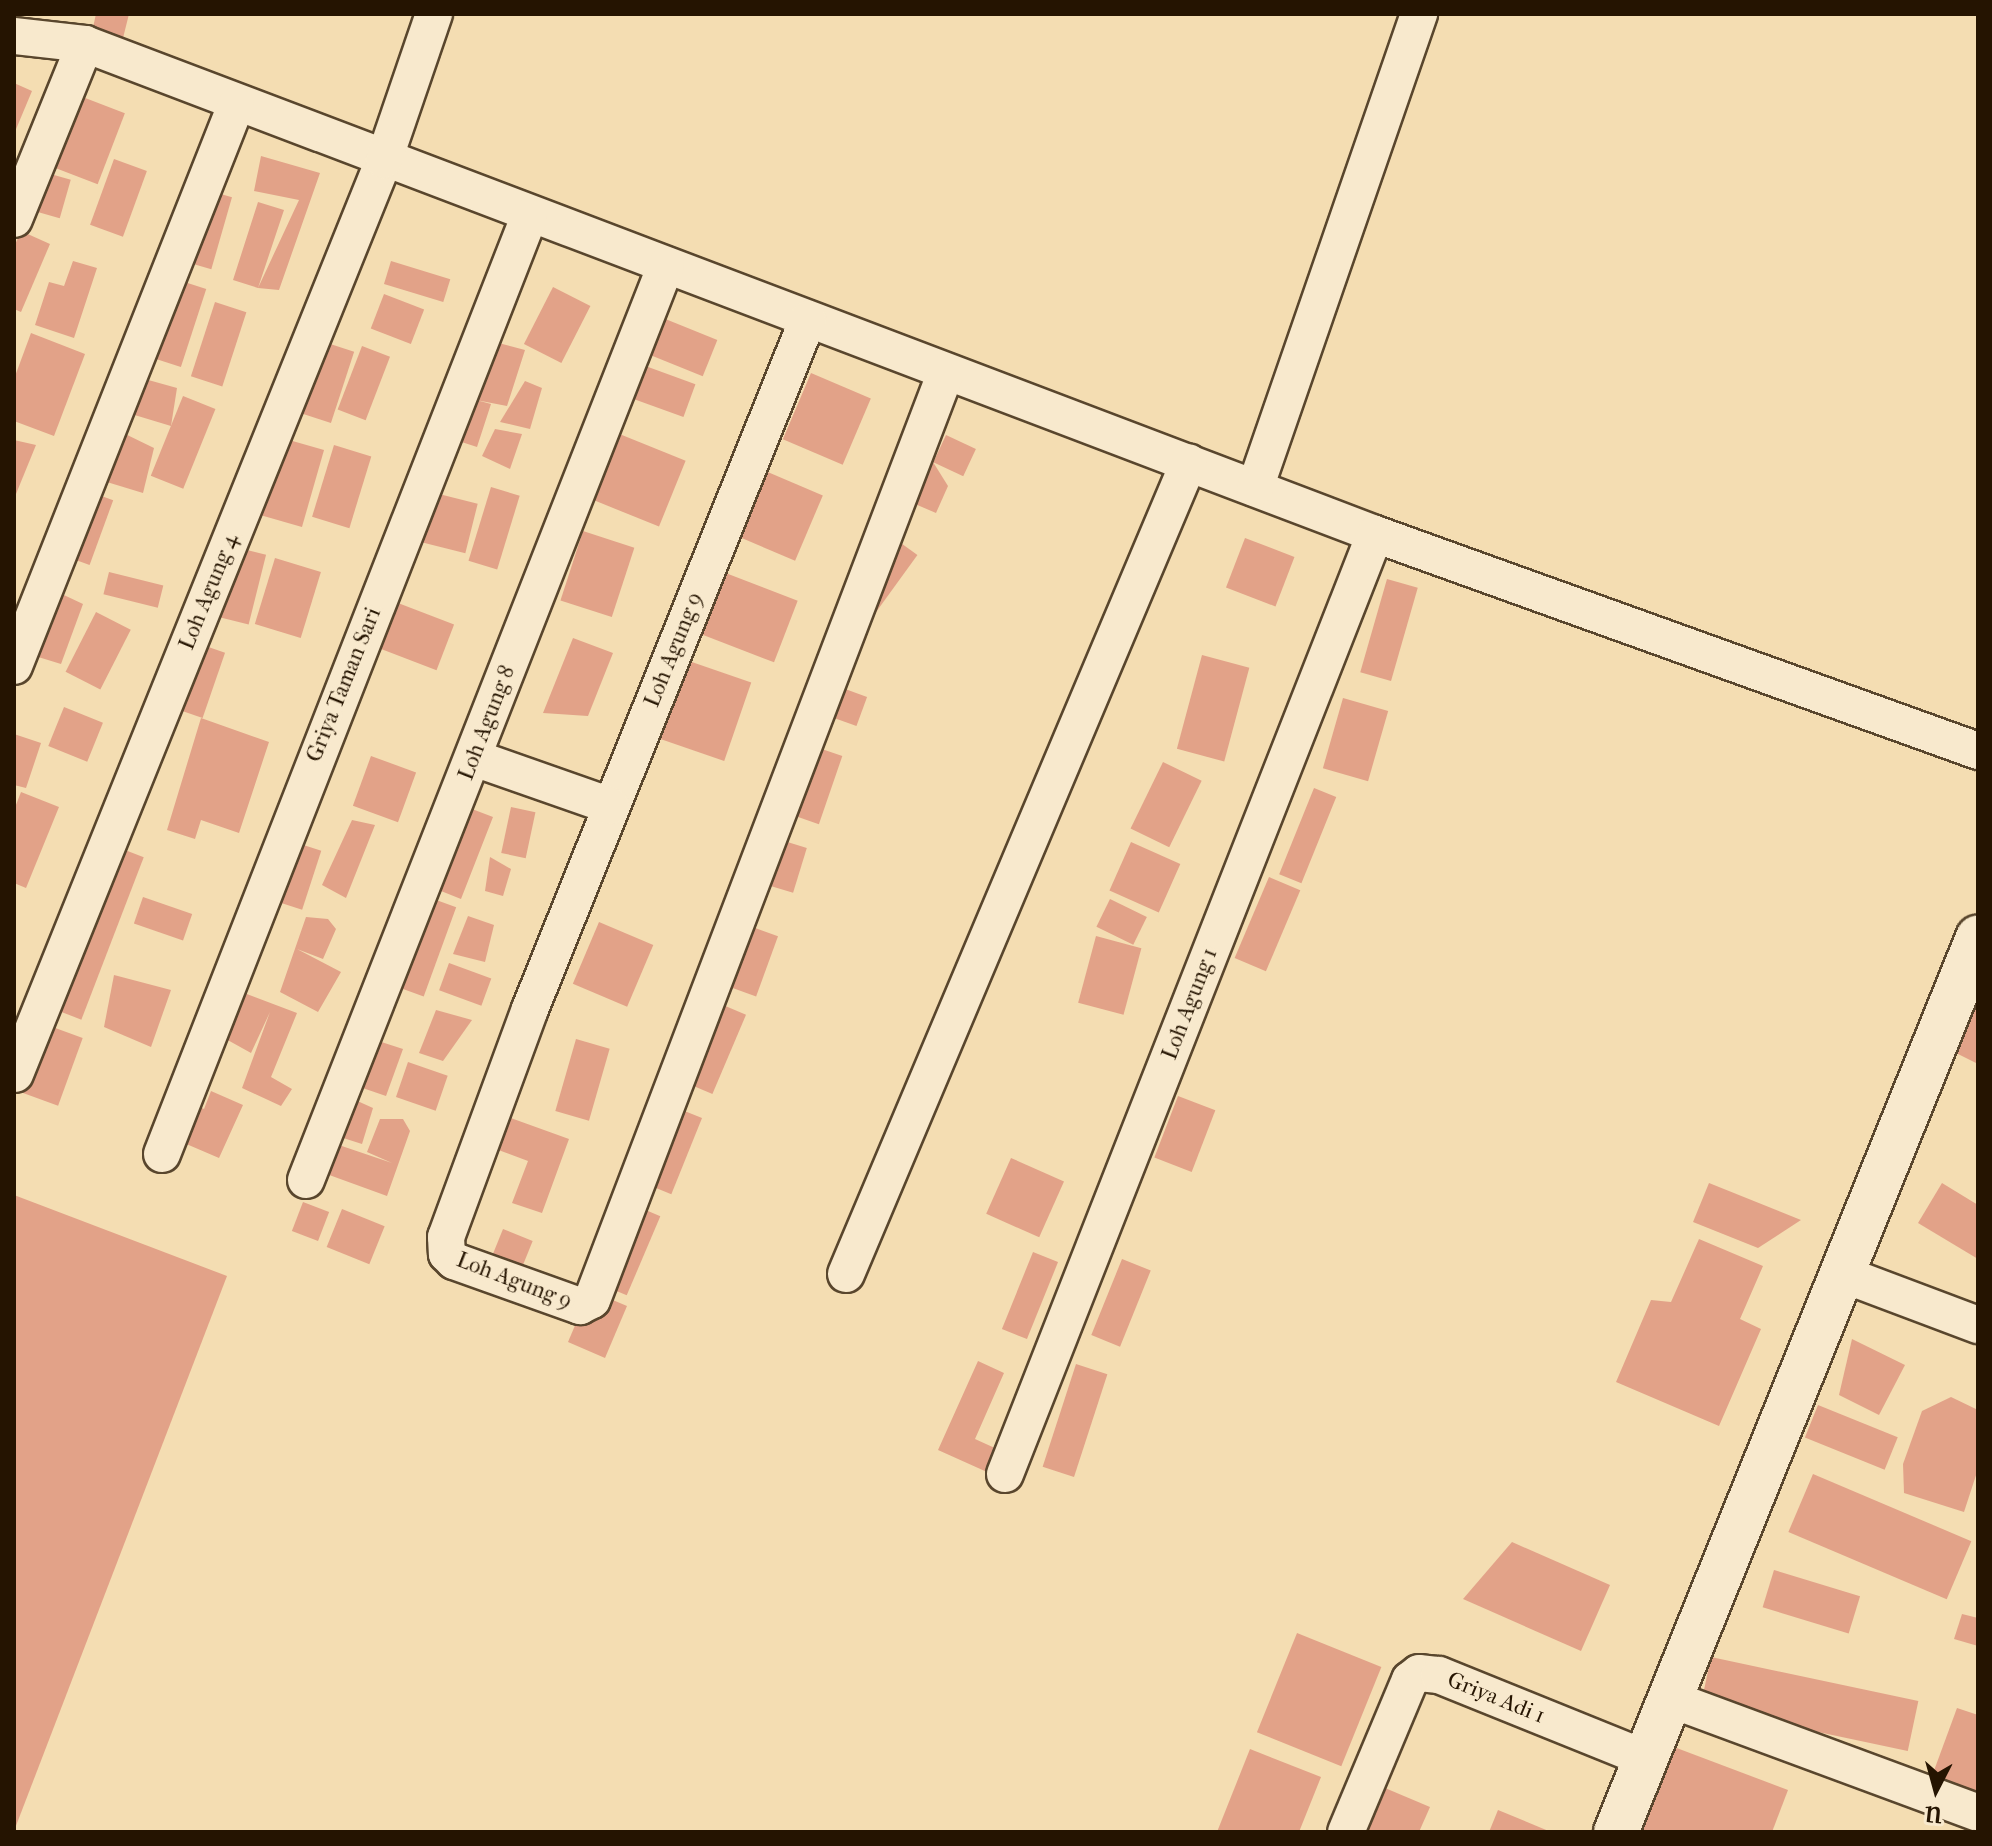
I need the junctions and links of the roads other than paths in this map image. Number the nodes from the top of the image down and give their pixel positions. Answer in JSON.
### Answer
{"nodes":[{"id":1,"x":434,"y":14,"type":"edge"},
{"id":2,"x":1419,"y":14,"type":"edge"},
{"id":3,"x":14,"y":36,"type":"edge"},
{"id":4,"x":85,"y":44,"type":"junction"},
{"id":5,"x":236,"y":105,"type":"junction"},
{"id":6,"x":384,"y":160,"type":"junction"},
{"id":7,"x":529,"y":217,"type":"junction"},
{"id":8,"x":14,"y":219,"type":"edge"},
{"id":9,"x":666,"y":265,"type":"junction"},
{"id":10,"x":808,"y":319,"type":"junction"},
{"id":11,"x":946,"y":372,"type":"junction"},
{"id":12,"x":1189,"y":462,"type":"junction"},
{"id":13,"x":1255,"y":488,"type":"junction"},
{"id":14,"x":1375,"y":534,"type":"junction"},
{"id":15,"x":14,"y":666,"type":"edge"},
{"id":16,"x":1978,"y":751,"type":"edge"},
{"id":17,"x":474,"y":758,"type":"junction"},
{"id":18,"x":611,"y":806,"type":"junction"},
{"id":19,"x":1978,"y":938,"type":"edge"},
{"id":20,"x":24,"y":1020,"type":"edge"},
{"id":21,"x":15,"y":1074,"type":"edge"},
{"id":22,"x":162,"y":1154,"type":"dead end"},
{"id":23,"x":306,"y":1180,"type":"dead end"},
{"id":24,"x":846,"y":1274,"type":"dead end"},
{"id":25,"x":1845,"y":1275,"type":"junction"},
{"id":26,"x":1978,"y":1325,"type":"edge"},
{"id":27,"x":1005,"y":1474,"type":"dead end"},
{"id":28,"x":1673,"y":1700,"type":"junction"},
{"id":29,"x":1647,"y":1759,"type":"junction"},
{"id":30,"x":1978,"y":1813,"type":"edge"},
{"id":31,"x":1346,"y":1832,"type":"edge"},
{"id":32,"x":1616,"y":1832,"type":"edge"}],
"edges":[{"from":1,"to":6,"type":"street","name":"Loh Agung 4"},
{"from":2,"to":13,"type":"street"},
{"from":3,"to":4,"type":"street"},
{"from":4,"to":5,"type":"street"},
{"from":4,"to":8,"type":"street"},
{"from":5,"to":6,"type":"street"},
{"from":5,"to":15,"type":"street"},
{"from":6,"to":7,"type":"street"},
{"from":6,"to":20,"type":"street","name":"Loh Agung 4"},
{"from":7,"to":9,"type":"street"},
{"from":7,"to":22,"type":"street","name":"Griya Taman Sari"},
{"from":9,"to":10,"type":"street"},
{"from":9,"to":17,"type":"street","name":"Loh Agung 8"},
{"from":10,"to":11,"type":"street"},
{"from":10,"to":18,"type":"street","name":"Loh Agung 9"},
{"from":11,"to":12,"type":"street"},
{"from":11,"to":18,"type":"street","name":"Loh Agung 9"},
{"from":12,"to":13,"type":"street"},
{"from":12,"to":24,"type":"street"},
{"from":13,"to":14,"type":"street"},
{"from":14,"to":16,"type":"street"},
{"from":14,"to":27,"type":"street","name":"Loh Agung 1"},
{"from":17,"to":18,"type":"street"},
{"from":17,"to":23,"type":"street","name":"Loh Agung 8"},
{"from":19,"to":25,"type":"main road"},
{"from":20,"to":21,"type":"street","name":"Loh Agung 4"},
{"from":25,"to":26,"type":"street"},
{"from":25,"to":28,"type":"main road"},
{"from":28,"to":29,"type":"main road"},
{"from":28,"to":30,"type":"street"},
{"from":29,"to":31,"type":"street","name":"Griya Adi 1"},
{"from":29,"to":32,"type":"main road"}]}
